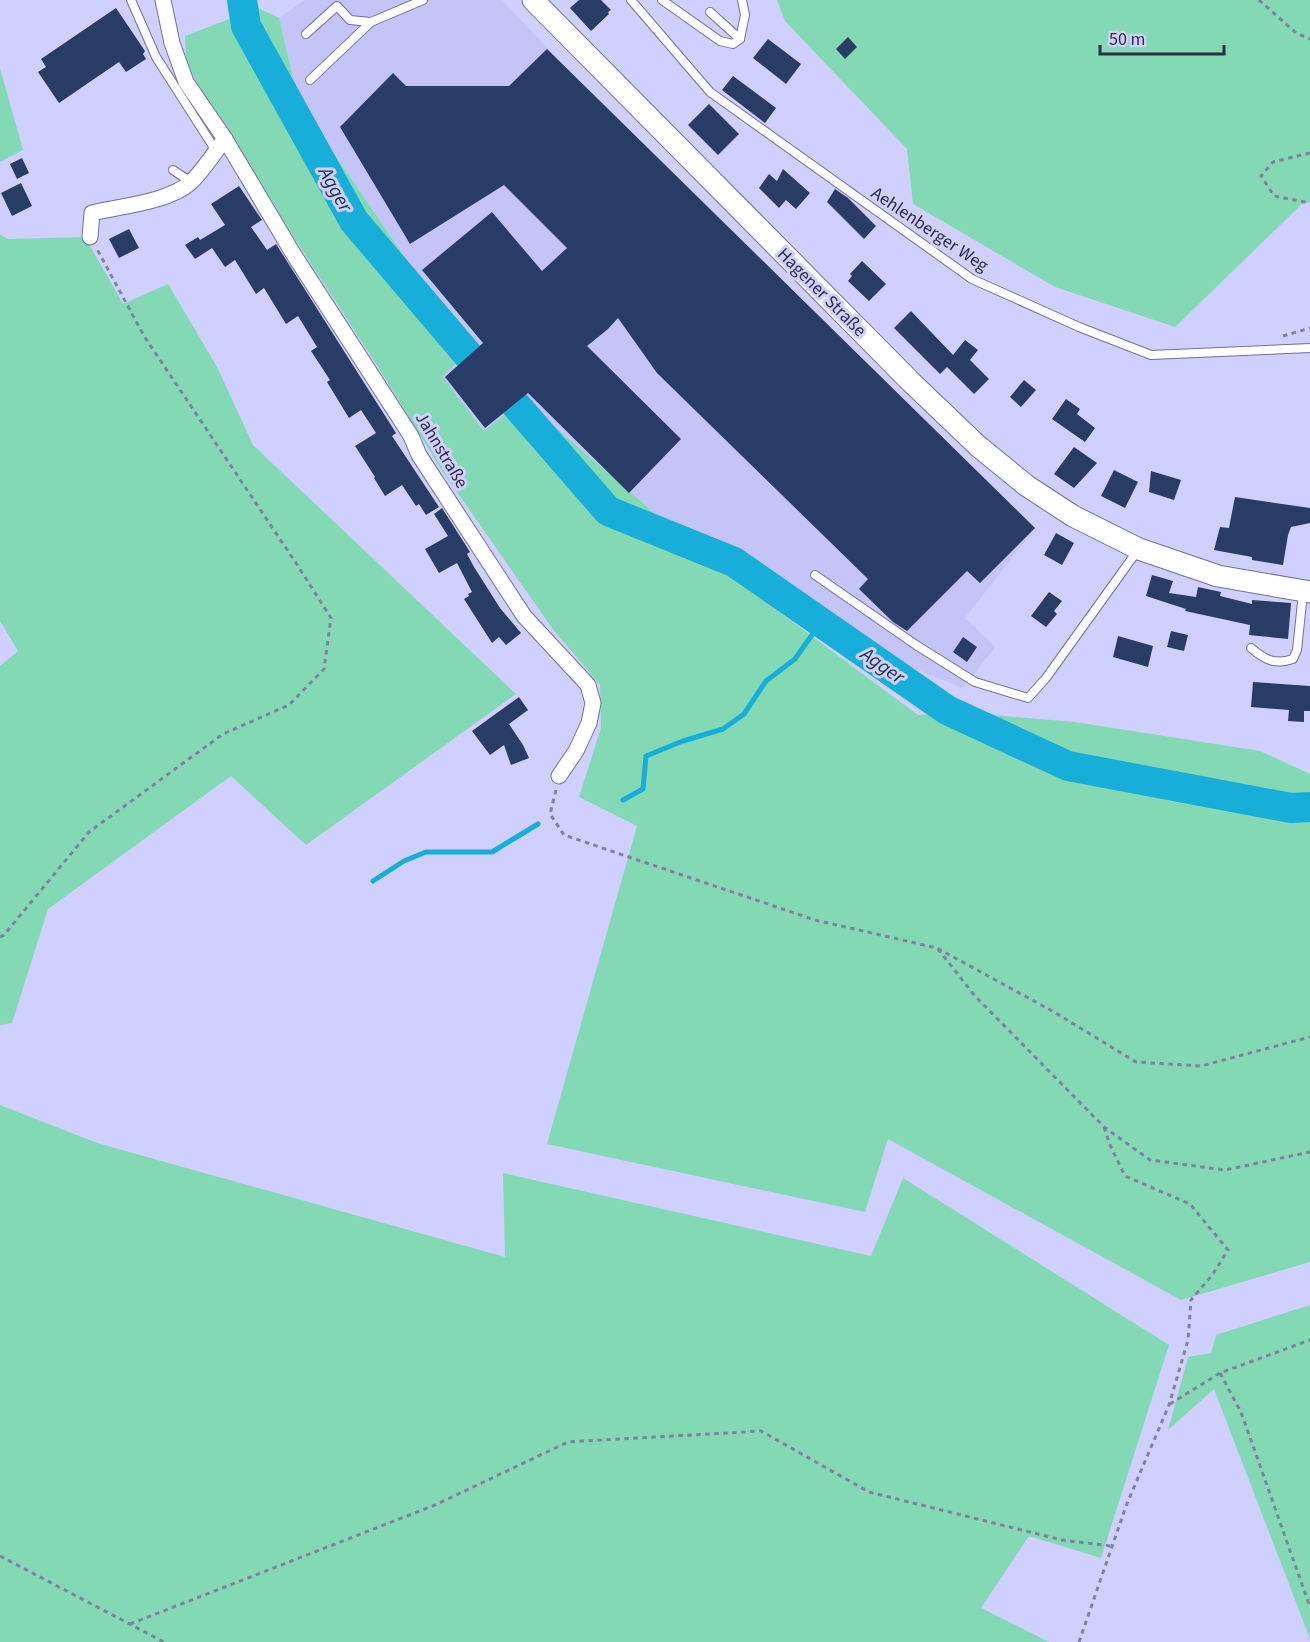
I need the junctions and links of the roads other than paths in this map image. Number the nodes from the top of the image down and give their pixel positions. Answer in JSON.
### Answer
{"nodes":[{"id":1,"x":131,"y":0,"type":"edge"},
{"id":2,"x":163,"y":0,"type":"edge"},
{"id":3,"x":423,"y":0,"type":"edge"},
{"id":4,"x":631,"y":0,"type":"edge"},
{"id":5,"x":662,"y":0,"type":"edge"},
{"id":6,"x":742,"y":0,"type":"edge"},
{"id":7,"x":540,"y":4,"type":"edge"},
{"id":8,"x":710,"y":12,"type":"dead end"},
{"id":9,"x":371,"y":22,"type":"junction"},
{"id":10,"x":306,"y":34,"type":"dead end"},
{"id":11,"x":740,"y":39,"type":"junction"},
{"id":12,"x":310,"y":80,"type":"dead end"},
{"id":13,"x":220,"y":145,"type":"junction"},
{"id":14,"x":173,"y":170,"type":"dead end"},
{"id":15,"x":191,"y":182,"type":"junction"},
{"id":16,"x":90,"y":237,"type":"road end"},
{"id":17,"x":1310,"y":348,"type":"edge"},
{"id":18,"x":1138,"y":549,"type":"junction"},
{"id":19,"x":815,"y":575,"type":"dead end"},
{"id":20,"x":1307,"y":592,"type":"edge"},
{"id":21,"x":1251,"y":648,"type":"dead end"},
{"id":22,"x":560,"y":776,"type":"road end"}],
"edges":[{"from":1,"to":13,"type":"lane"},
{"from":2,"to":13,"type":"street","name":"Jahnstraße"},
{"from":3,"to":9,"type":"lane"},
{"from":4,"to":17,"type":"lane","name":"Aehlenberger Weg"},
{"from":5,"to":11,"type":"lane"},
{"from":6,"to":11,"type":"lane"},
{"from":7,"to":18,"type":"main road","name":"Hagener Straße"},
{"from":8,"to":11,"type":"lane"},
{"from":9,"to":10,"type":"lane"},
{"from":9,"to":12,"type":"lane"},
{"from":13,"to":15,"type":"street"},
{"from":13,"to":22,"type":"street","name":"Jahnstraße"},
{"from":14,"to":15,"type":"lane"},
{"from":15,"to":16,"type":"street"},
{"from":18,"to":19,"type":"lane"},
{"from":18,"to":20,"type":"main road","name":"Hagener Straße"},
{"from":20,"to":21,"type":"lane"}]}
